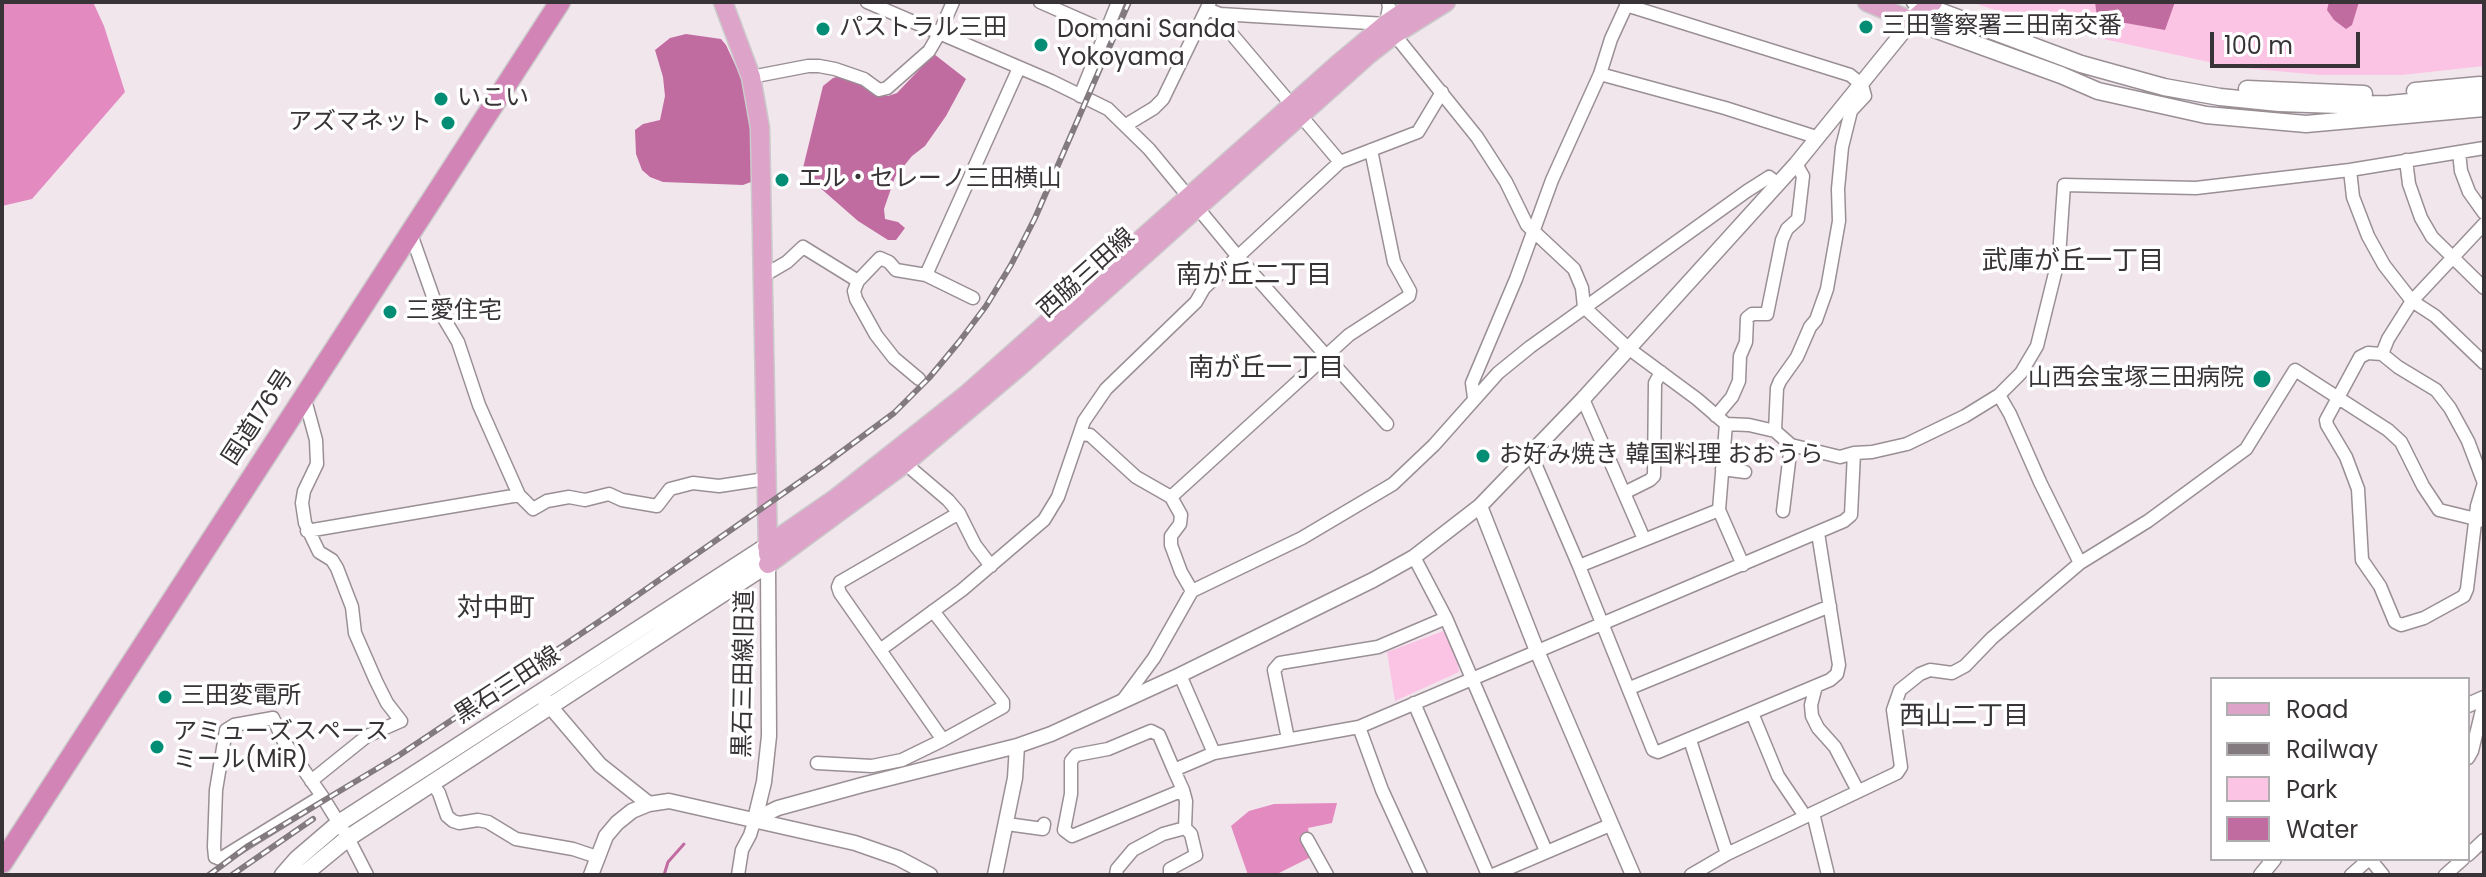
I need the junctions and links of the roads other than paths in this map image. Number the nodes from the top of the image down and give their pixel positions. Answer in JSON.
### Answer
{"nodes":[{"id":1,"x":560,"y":2,"type":"edge"},
{"id":2,"x":867,"y":2,"type":"edge"},
{"id":3,"x":953,"y":2,"type":"edge"},
{"id":4,"x":1040,"y":2,"type":"edge"},
{"id":5,"x":1118,"y":2,"type":"edge"},
{"id":6,"x":1388,"y":2,"type":"edge"},
{"id":7,"x":1418,"y":2,"type":"edge"},
{"id":8,"x":1446,"y":2,"type":"edge"},
{"id":9,"x":1867,"y":2,"type":"edge"},
{"id":10,"x":726,"y":3,"type":"edge"},
{"id":11,"x":1923,"y":3,"type":"edge"},
{"id":12,"x":1627,"y":4,"type":"edge"},
{"id":13,"x":1212,"y":8,"type":"edge"},
{"id":14,"x":1912,"y":21,"type":"junction"},
{"id":15,"x":1390,"y":29,"type":"junction"},
{"id":16,"x":1106,"y":31,"type":"junction"},
{"id":17,"x":939,"y":34,"type":"junction"},
{"id":18,"x":1019,"y":68,"type":"junction"},
{"id":19,"x":1600,"y":74,"type":"junction"},
{"id":20,"x":2119,"y":75,"type":"junction"},
{"id":21,"x":751,"y":77,"type":"junction"},
{"id":22,"x":2484,"y":84,"type":"edge"},
{"id":23,"x":1862,"y":85,"type":"junction"},
{"id":24,"x":1442,"y":92,"type":"junction"},
{"id":25,"x":2484,"y":95,"type":"edge"},
{"id":26,"x":1080,"y":96,"type":"junction"},
{"id":27,"x":2484,"y":108,"type":"edge"},
{"id":28,"x":1297,"y":110,"type":"junction"},
{"id":29,"x":2484,"y":119,"type":"edge"},
{"id":30,"x":2306,"y":124,"type":"junction"},
{"id":31,"x":1126,"y":125,"type":"junction"},
{"id":32,"x":1816,"y":137,"type":"junction"},
{"id":33,"x":2484,"y":148,"type":"edge"},
{"id":34,"x":1371,"y":150,"type":"junction"},
{"id":35,"x":2459,"y":152,"type":"junction"},
{"id":36,"x":2406,"y":160,"type":"junction"},
{"id":37,"x":1340,"y":162,"type":"junction"},
{"id":38,"x":1796,"y":164,"type":"junction"},
{"id":39,"x":2350,"y":170,"type":"junction"},
{"id":40,"x":1778,"y":184,"type":"junction"},
{"id":41,"x":1192,"y":203,"type":"junction"},
{"id":42,"x":2484,"y":213,"type":"edge"},
{"id":43,"x":2484,"y":224,"type":"edge"},
{"id":44,"x":1534,"y":233,"type":"junction"},
{"id":45,"x":411,"y":234,"type":"junction"},
{"id":46,"x":1239,"y":258,"type":"junction"},
{"id":47,"x":2451,"y":258,"type":"junction"},
{"id":48,"x":926,"y":275,"type":"junction"},
{"id":49,"x":763,"y":276,"type":"junction"},
{"id":50,"x":858,"y":281,"type":"junction"},
{"id":51,"x":2484,"y":288,"type":"edge"},
{"id":52,"x":973,"y":298,"type":"dead end"},
{"id":53,"x":2412,"y":301,"type":"junction"},
{"id":54,"x":1584,"y":307,"type":"junction"},
{"id":55,"x":1628,"y":348,"type":"junction"},
{"id":56,"x":2382,"y":354,"type":"junction"},
{"id":57,"x":1327,"y":355,"type":"junction"},
{"id":58,"x":2484,"y":363,"type":"edge"},
{"id":59,"x":1661,"y":372,"type":"junction"},
{"id":60,"x":919,"y":379,"type":"dead end"},
{"id":61,"x":1999,"y":395,"type":"junction"},
{"id":62,"x":1474,"y":398,"type":"junction"},
{"id":63,"x":1583,"y":399,"type":"junction"},
{"id":64,"x":2338,"y":399,"type":"junction"},
{"id":65,"x":302,"y":401,"type":"junction"},
{"id":66,"x":1721,"y":420,"type":"junction"},
{"id":67,"x":1387,"y":424,"type":"dead end"},
{"id":68,"x":1775,"y":431,"type":"junction"},
{"id":69,"x":1080,"y":434,"type":"junction"},
{"id":70,"x":1791,"y":445,"type":"junction"},
{"id":71,"x":1530,"y":452,"type":"junction"},
{"id":72,"x":1854,"y":453,"type":"junction"},
{"id":73,"x":899,"y":458,"type":"junction"},
{"id":74,"x":1722,"y":469,"type":"junction"},
{"id":75,"x":1745,"y":472,"type":"dead end"},
{"id":76,"x":765,"y":479,"type":"junction"},
{"id":77,"x":2484,"y":483,"type":"edge"},
{"id":78,"x":1624,"y":493,"type":"junction"},
{"id":79,"x":519,"y":495,"type":"junction"},
{"id":80,"x":1171,"y":497,"type":"junction"},
{"id":81,"x":1480,"y":506,"type":"junction"},
{"id":82,"x":1719,"y":510,"type":"junction"},
{"id":83,"x":1783,"y":511,"type":"dead end"},
{"id":84,"x":959,"y":513,"type":"junction"},
{"id":85,"x":2480,"y":520,"type":"edge"},
{"id":86,"x":307,"y":531,"type":"junction"},
{"id":87,"x":1818,"y":533,"type":"junction"},
{"id":88,"x":1644,"y":539,"type":"junction"},
{"id":89,"x":768,"y":555,"type":"junction"},
{"id":90,"x":1414,"y":557,"type":"junction"},
{"id":91,"x":2080,"y":563,"type":"junction"},
{"id":92,"x":1743,"y":565,"type":"junction"},
{"id":93,"x":991,"y":566,"type":"junction"},
{"id":94,"x":1579,"y":566,"type":"junction"},
{"id":95,"x":1192,"y":591,"type":"junction"},
{"id":96,"x":1830,"y":606,"type":"junction"},
{"id":97,"x":933,"y":611,"type":"junction"},
{"id":98,"x":1446,"y":618,"type":"junction"},
{"id":99,"x":1602,"y":623,"type":"junction"},
{"id":100,"x":880,"y":650,"type":"junction"},
{"id":101,"x":1537,"y":651,"type":"junction"},
{"id":102,"x":1180,"y":675,"type":"junction"},
{"id":103,"x":1472,"y":678,"type":"junction"},
{"id":104,"x":1816,"y":686,"type":"junction"},
{"id":105,"x":1630,"y":688,"type":"junction"},
{"id":106,"x":544,"y":700,"type":"junction"},
{"id":107,"x":1123,"y":700,"type":"junction"},
{"id":108,"x":2484,"y":700,"type":"edge"},
{"id":109,"x":1414,"y":703,"type":"junction"},
{"id":110,"x":1752,"y":713,"type":"junction"},
{"id":111,"x":1359,"y":727,"type":"junction"},
{"id":112,"x":1288,"y":739,"type":"junction"},
{"id":113,"x":943,"y":740,"type":"junction"},
{"id":114,"x":1690,"y":740,"type":"junction"},
{"id":115,"x":1017,"y":746,"type":"junction"},
{"id":116,"x":1214,"y":753,"type":"junction"},
{"id":117,"x":2470,"y":754,"type":"edge"},
{"id":118,"x":817,"y":763,"type":"dead end"},
{"id":119,"x":1174,"y":770,"type":"junction"},
{"id":120,"x":311,"y":781,"type":"junction"},
{"id":121,"x":432,"y":783,"type":"junction"},
{"id":122,"x":1183,"y":790,"type":"junction"},
{"id":123,"x":1858,"y":791,"type":"junction"},
{"id":124,"x":322,"y":796,"type":"junction"},
{"id":125,"x":649,"y":804,"type":"junction"},
{"id":126,"x":1809,"y":814,"type":"junction"},
{"id":127,"x":755,"y":819,"type":"junction"},
{"id":128,"x":1007,"y":824,"type":"junction"},
{"id":129,"x":1044,"y":824,"type":"dead end"},
{"id":130,"x":1610,"y":825,"type":"junction"},
{"id":131,"x":1185,"y":828,"type":"junction"},
{"id":132,"x":343,"y":830,"type":"junction"},
{"id":133,"x":1307,"y":839,"type":"dead end"},
{"id":134,"x":1546,"y":851,"type":"junction"},
{"id":135,"x":1727,"y":854,"type":"junction"},
{"id":136,"x":597,"y":857,"type":"junction"},
{"id":137,"x":2367,"y":861,"type":"edge"},
{"id":138,"x":2461,"y":861,"type":"edge"},
{"id":139,"x":2,"y":863,"type":"edge"},
{"id":140,"x":306,"y":870,"type":"edge"},
{"id":141,"x":1695,"y":874,"type":"edge"},
{"id":142,"x":283,"y":875,"type":"edge"},
{"id":143,"x":367,"y":875,"type":"edge"},
{"id":144,"x":591,"y":875,"type":"edge"},
{"id":145,"x":738,"y":875,"type":"edge"},
{"id":146,"x":930,"y":875,"type":"edge"},
{"id":147,"x":995,"y":875,"type":"edge"},
{"id":148,"x":1116,"y":875,"type":"edge"},
{"id":149,"x":1170,"y":875,"type":"edge"},
{"id":150,"x":1327,"y":875,"type":"edge"},
{"id":151,"x":1421,"y":875,"type":"edge"},
{"id":152,"x":1491,"y":875,"type":"edge"},
{"id":153,"x":1633,"y":875,"type":"edge"},
{"id":154,"x":1828,"y":875,"type":"edge"},
{"id":155,"x":2351,"y":875,"type":"edge"},
{"id":156,"x":2445,"y":875,"type":"edge"}],
"edges":[{"from":1,"to":45,"type":"highway","name":"国道176号"},
{"from":2,"to":17,"type":"street"},
{"from":3,"to":17,"type":"street"},
{"from":4,"to":16,"type":"street"},
{"from":5,"to":16,"type":"street"},
{"from":6,"to":15,"type":"street"},
{"from":7,"to":15,"type":"main road","name":"西脇三田線"},
{"from":8,"to":15,"type":"main road","name":"西脇三田線"},
{"from":9,"to":14,"type":"main road"},
{"from":10,"to":21,"type":"main road"},
{"from":11,"to":14,"type":"main road"},
{"from":11,"to":20,"type":"main road"},
{"from":12,"to":19,"type":"street"},
{"from":12,"to":23,"type":"street"},
{"from":13,"to":15,"type":"street"},
{"from":13,"to":28,"type":"street"},
{"from":13,"to":31,"type":"street"},
{"from":14,"to":23,"type":"street"},
{"from":14,"to":30,"type":"main road"},
{"from":15,"to":24,"type":"street"},
{"from":15,"to":28,"type":"main road","name":"西脇三田線"},
{"from":16,"to":26,"type":"street"},
{"from":17,"to":18,"type":"street"},
{"from":17,"to":21,"type":"street"},
{"from":18,"to":26,"type":"street"},
{"from":18,"to":48,"type":"street"},
{"from":19,"to":32,"type":"street"},
{"from":19,"to":44,"type":"street"},
{"from":20,"to":22,"type":"main road"},
{"from":20,"to":25,"type":"main road"},
{"from":21,"to":49,"type":"main road"},
{"from":23,"to":32,"type":"street"},
{"from":23,"to":68,"type":"street"},
{"from":24,"to":34,"type":"street"},
{"from":24,"to":44,"type":"street"},
{"from":26,"to":31,"type":"street"},
{"from":27,"to":30,"type":"main road"},
{"from":28,"to":37,"type":"street"},
{"from":28,"to":41,"type":"main road","name":"西脇三田線"},
{"from":29,"to":30,"type":"main road"},
{"from":31,"to":41,"type":"street"},
{"from":32,"to":38,"type":"street"},
{"from":33,"to":35,"type":"street"},
{"from":34,"to":37,"type":"street"},
{"from":34,"to":57,"type":"street"},
{"from":35,"to":36,"type":"street"},
{"from":35,"to":42,"type":"street"},
{"from":36,"to":39,"type":"street"},
{"from":36,"to":47,"type":"street"},
{"from":37,"to":46,"type":"street"},
{"from":38,"to":40,"type":"street"},
{"from":38,"to":66,"type":"street"},
{"from":39,"to":53,"type":"street"},
{"from":39,"to":61,"type":"street"},
{"from":40,"to":54,"type":"street"},
{"from":40,"to":55,"type":"street"},
{"from":41,"to":46,"type":"street"},
{"from":41,"to":73,"type":"main road","name":"西脇三田線"},
{"from":43,"to":47,"type":"street"},
{"from":44,"to":54,"type":"street"},
{"from":44,"to":62,"type":"street"},
{"from":45,"to":65,"type":"highway","name":"国道176号"},
{"from":45,"to":79,"type":"street"},
{"from":46,"to":57,"type":"street"},
{"from":46,"to":69,"type":"street"},
{"from":47,"to":51,"type":"street"},
{"from":47,"to":53,"type":"street"},
{"from":48,"to":50,"type":"street"},
{"from":48,"to":52,"type":"street"},
{"from":49,"to":50,"type":"street"},
{"from":49,"to":76,"type":"main road"},
{"from":50,"to":60,"type":"street"},
{"from":53,"to":56,"type":"street"},
{"from":53,"to":58,"type":"street"},
{"from":54,"to":55,"type":"street"},
{"from":54,"to":62,"type":"street"},
{"from":55,"to":59,"type":"street"},
{"from":55,"to":63,"type":"street"},
{"from":56,"to":64,"type":"street"},
{"from":56,"to":77,"type":"street"},
{"from":57,"to":67,"type":"street"},
{"from":57,"to":80,"type":"street"},
{"from":59,"to":66,"type":"street"},
{"from":59,"to":78,"type":"street"},
{"from":61,"to":72,"type":"street"},
{"from":61,"to":91,"type":"street"},
{"from":62,"to":95,"type":"street"},
{"from":63,"to":71,"type":"street"},
{"from":63,"to":78,"type":"street"},
{"from":64,"to":85,"type":"street"},
{"from":64,"to":85,"type":"street"},
{"from":64,"to":91,"type":"street"},
{"from":65,"to":86,"type":"street"},
{"from":65,"to":139,"type":"highway","name":"国道176号"},
{"from":66,"to":68,"type":"street"},
{"from":66,"to":74,"type":"street"},
{"from":68,"to":70,"type":"street"},
{"from":69,"to":80,"type":"street"},
{"from":69,"to":93,"type":"street"},
{"from":70,"to":72,"type":"street"},
{"from":70,"to":83,"type":"street"},
{"from":71,"to":81,"type":"street"},
{"from":71,"to":94,"type":"street"},
{"from":72,"to":87,"type":"street"},
{"from":73,"to":84,"type":"street"},
{"from":73,"to":89,"type":"main road","name":"西脇三田線"},
{"from":74,"to":75,"type":"street"},
{"from":74,"to":82,"type":"street"},
{"from":76,"to":79,"type":"street"},
{"from":76,"to":89,"type":"main road"},
{"from":77,"to":85,"type":"street"},
{"from":78,"to":88,"type":"street"},
{"from":79,"to":86,"type":"street"},
{"from":80,"to":95,"type":"street"},
{"from":81,"to":90,"type":"street"},
{"from":81,"to":101,"type":"street"},
{"from":82,"to":88,"type":"street"},
{"from":82,"to":92,"type":"street"},
{"from":84,"to":93,"type":"street"},
{"from":84,"to":100,"type":"street"},
{"from":86,"to":120,"type":"street"},
{"from":87,"to":92,"type":"street"},
{"from":87,"to":96,"type":"street"},
{"from":88,"to":94,"type":"street"},
{"from":89,"to":106,"type":"main road","name":"黒石三田線"},
{"from":89,"to":127,"type":"street","name":"黒石三田線旧道"},
{"from":90,"to":98,"type":"street"},
{"from":90,"to":102,"type":"street"},
{"from":91,"to":123,"type":"street"},
{"from":92,"to":99,"type":"street"},
{"from":93,"to":97,"type":"street"},
{"from":94,"to":99,"type":"street"},
{"from":95,"to":107,"type":"street"},
{"from":96,"to":104,"type":"street"},
{"from":96,"to":105,"type":"street"},
{"from":97,"to":100,"type":"street"},
{"from":97,"to":113,"type":"street"},
{"from":98,"to":103,"type":"street"},
{"from":98,"to":112,"type":"street"},
{"from":99,"to":101,"type":"street"},
{"from":99,"to":105,"type":"street"},
{"from":100,"to":113,"type":"street"},
{"from":101,"to":103,"type":"street"},
{"from":101,"to":130,"type":"street"},
{"from":102,"to":107,"type":"street"},
{"from":102,"to":116,"type":"street"},
{"from":103,"to":109,"type":"street"},
{"from":103,"to":134,"type":"street"},
{"from":104,"to":110,"type":"street"},
{"from":104,"to":123,"type":"street"},
{"from":105,"to":114,"type":"street"},
{"from":106,"to":121,"type":"main road","name":"黒石三田線"},
{"from":106,"to":125,"type":"street"},
{"from":106,"to":132,"type":"main road","name":"黒石三田線"},
{"from":107,"to":115,"type":"street"},
{"from":108,"to":117,"type":"street"},
{"from":109,"to":111,"type":"street"},
{"from":109,"to":152,"type":"street"},
{"from":110,"to":114,"type":"street"},
{"from":110,"to":126,"type":"street"},
{"from":111,"to":112,"type":"street"},
{"from":111,"to":151,"type":"street"},
{"from":112,"to":116,"type":"street"},
{"from":113,"to":118,"type":"street"},
{"from":114,"to":135,"type":"street"},
{"from":115,"to":127,"type":"street"},
{"from":115,"to":128,"type":"street"},
{"from":116,"to":119,"type":"street"},
{"from":119,"to":122,"type":"street"},
{"from":119,"to":122,"type":"street"},
{"from":120,"to":124,"type":"street"},
{"from":120,"to":124,"type":"street"},
{"from":121,"to":132,"type":"main road","name":"黒石三田線"},
{"from":121,"to":136,"type":"street"},
{"from":122,"to":131,"type":"street"},
{"from":123,"to":126,"type":"street"},
{"from":124,"to":132,"type":"street"},
{"from":125,"to":127,"type":"street"},
{"from":125,"to":136,"type":"street"},
{"from":126,"to":135,"type":"street"},
{"from":126,"to":154,"type":"street"},
{"from":127,"to":145,"type":"street"},
{"from":127,"to":146,"type":"street"},
{"from":128,"to":129,"type":"street"},
{"from":128,"to":147,"type":"street"},
{"from":130,"to":134,"type":"street"},
{"from":130,"to":153,"type":"street"},
{"from":131,"to":148,"type":"street"},
{"from":131,"to":149,"type":"street"},
{"from":132,"to":140,"type":"main road","name":"黒石三田線"},
{"from":132,"to":143,"type":"street"},
{"from":133,"to":150,"type":"street"},
{"from":134,"to":152,"type":"street"},
{"from":135,"to":141,"type":"street"},
{"from":136,"to":144,"type":"street"},
{"from":137,"to":155,"type":"street"},
{"from":138,"to":156,"type":"street"},
{"from":140,"to":142,"type":"main road","name":"黒石三田線"}]}
